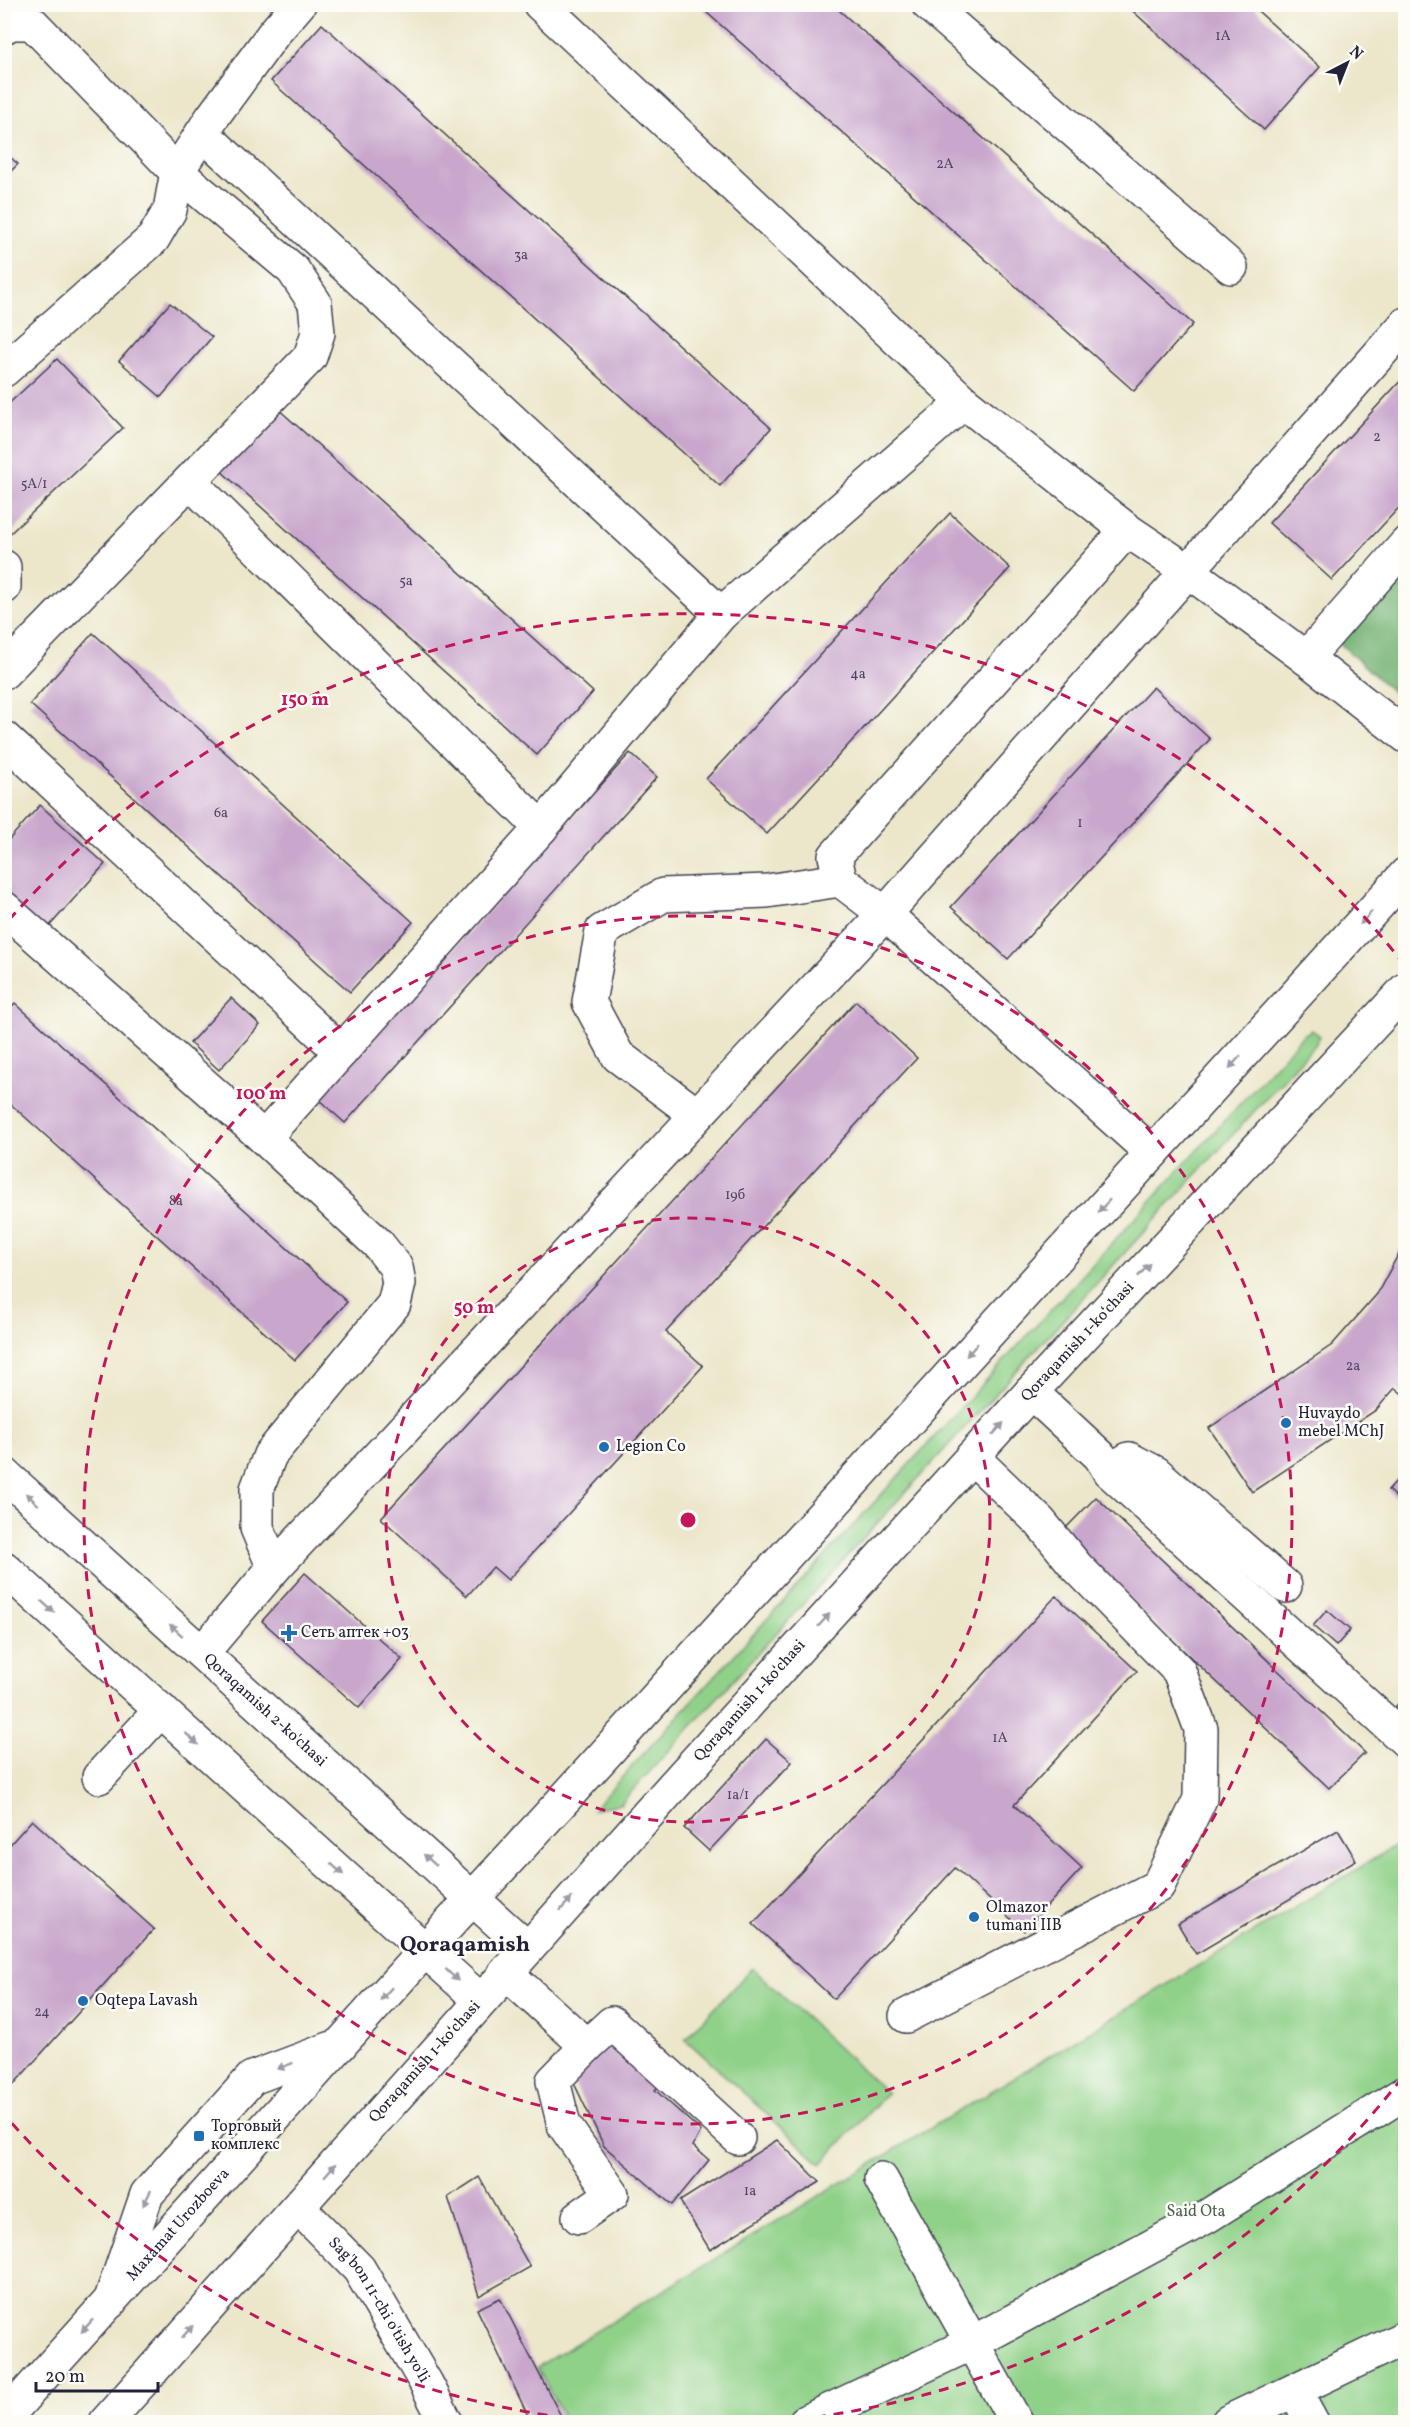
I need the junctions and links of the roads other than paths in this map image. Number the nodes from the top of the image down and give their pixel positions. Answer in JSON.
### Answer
{"nodes":[{"id":1,"x":299,"y":4,"type":"edge"},
{"id":2,"x":540,"y":4,"type":"edge"},
{"id":3,"x":928,"y":4,"type":"edge"},
{"id":4,"x":10,"y":18,"type":"edge"},
{"id":5,"x":202,"y":133,"type":"junction"},
{"id":6,"x":177,"y":172,"type":"junction"},
{"id":7,"x":1231,"y":267,"type":"dead end"},
{"id":8,"x":1406,"y":324,"type":"edge"},
{"id":9,"x":4,"y":370,"type":"edge"},
{"id":10,"x":964,"y":402,"type":"junction"},
{"id":11,"x":190,"y":482,"type":"junction"},
{"id":12,"x":1127,"y":530,"type":"junction"},
{"id":13,"x":1406,"y":544,"type":"edge"},
{"id":14,"x":4,"y":567,"type":"edge"},
{"id":15,"x":1188,"y":571,"type":"junction"},
{"id":16,"x":4,"y":587,"type":"edge"},
{"id":17,"x":722,"y":614,"type":"junction"},
{"id":18,"x":1306,"y":658,"type":"junction"},
{"id":19,"x":4,"y":672,"type":"edge"},
{"id":20,"x":1406,"y":736,"type":"edge"},
{"id":21,"x":9,"y":753,"type":"edge"},
{"id":22,"x":542,"y":828,"type":"junction"},
{"id":23,"x":1406,"y":874,"type":"edge"},
{"id":24,"x":840,"y":880,"type":"junction"},
{"id":25,"x":4,"y":908,"type":"edge"},
{"id":26,"x":885,"y":914,"type":"junction"},
{"id":27,"x":1406,"y":989,"type":"edge"},
{"id":28,"x":341,"y":1052,"type":"junction"},
{"id":29,"x":697,"y":1115,"type":"junction"},
{"id":30,"x":264,"y":1138,"type":"junction"},
{"id":31,"x":1152,"y":1153,"type":"junction"},
{"id":32,"x":1031,"y":1392,"type":"junction"},
{"id":33,"x":972,"y":1457,"type":"junction"},
{"id":34,"x":1109,"y":1471,"type":"junction"},
{"id":35,"x":4,"y":1474,"type":"edge"},
{"id":36,"x":4,"y":1568,"type":"edge"},
{"id":37,"x":274,"y":1568,"type":"junction"},
{"id":38,"x":1285,"y":1586,"type":"dead end"},
{"id":39,"x":202,"y":1653,"type":"junction"},
{"id":40,"x":161,"y":1710,"type":"junction"},
{"id":41,"x":1406,"y":1741,"type":"edge"},
{"id":42,"x":99,"y":1777,"type":"dead end"},
{"id":43,"x":473,"y":1899,"type":"junction"},
{"id":44,"x":527,"y":1948,"type":"junction"},
{"id":45,"x":425,"y":1950,"type":"junction"},
{"id":46,"x":505,"y":1972,"type":"junction"},
{"id":47,"x":480,"y":2000,"type":"junction"},
{"id":48,"x":906,"y":2016,"type":"dead end"},
{"id":49,"x":340,"y":2045,"type":"junction"},
{"id":50,"x":587,"y":2046,"type":"junction"},
{"id":51,"x":1406,"y":2092,"type":"edge"},
{"id":52,"x":738,"y":2138,"type":"dead end"},
{"id":53,"x":881,"y":2179,"type":"dead end"},
{"id":54,"x":298,"y":2206,"type":"junction"},
{"id":55,"x":579,"y":2217,"type":"dead end"},
{"id":56,"x":110,"y":2302,"type":"junction"},
{"id":57,"x":1406,"y":2337,"type":"edge"},
{"id":58,"x":972,"y":2343,"type":"junction"},
{"id":59,"x":1295,"y":2391,"type":"junction"},
{"id":60,"x":4,"y":2419,"type":"edge"},
{"id":61,"x":106,"y":2422,"type":"edge"},
{"id":62,"x":446,"y":2422,"type":"edge"},
{"id":63,"x":805,"y":2422,"type":"edge"},
{"id":64,"x":1016,"y":2422,"type":"edge"},
{"id":65,"x":1228,"y":2422,"type":"edge"},
{"id":66,"x":1312,"y":2422,"type":"edge"}],
"edges":[{"from":1,"to":5,"type":"main road"},
{"from":2,"to":10,"type":"main road"},
{"from":3,"to":7,"type":"main road"},
{"from":4,"to":6,"type":"main road"},
{"from":5,"to":6,"type":"main road"},
{"from":5,"to":17,"type":"main road"},
{"from":6,"to":9,"type":"main road"},
{"from":6,"to":11,"type":"main road"},
{"from":8,"to":15,"type":"main road"},
{"from":10,"to":12,"type":"main road"},
{"from":10,"to":17,"type":"main road"},
{"from":11,"to":19,"type":"main road"},
{"from":11,"to":22,"type":"main road"},
{"from":12,"to":15,"type":"main road"},
{"from":12,"to":24,"type":"main road"},
{"from":13,"to":18,"type":"main road"},
{"from":14,"to":16,"type":"main road"},
{"from":15,"to":18,"type":"main road"},
{"from":15,"to":26,"type":"main road"},
{"from":17,"to":22,"type":"main road"},
{"from":18,"to":20,"type":"main road"},
{"from":21,"to":28,"type":"main road"},
{"from":22,"to":28,"type":"main road"},
{"from":23,"to":31,"type":"main road","one_way":true},
{"from":24,"to":26,"type":"main road"},
{"from":24,"to":29,"type":"main road"},
{"from":25,"to":30,"type":"main road"},
{"from":26,"to":29,"type":"main road"},
{"from":26,"to":31,"type":"main road"},
{"from":32,"to":27,"type":"main road","name":"Qoraqamish 1-koʻchasi","one_way":true},
{"from":28,"to":30,"type":"main road"},
{"from":29,"to":37,"type":"main road"},
{"from":30,"to":37,"type":"main road"},
{"from":31,"to":43,"type":"main road","one_way":true},
{"from":33,"to":32,"type":"main road","name":"Qoraqamish 1-koʻchasi","one_way":true},
{"from":32,"to":34,"type":"main road"},
{"from":44,"to":33,"type":"main road","name":"Qoraqamish 1-koʻchasi","one_way":true},
{"from":33,"to":48,"type":"main road"},
{"from":34,"to":38,"type":"main road"},
{"from":34,"to":41,"type":"main road"},
{"from":39,"to":35,"type":"main road","name":"Qoraqamish 2-ko'chasi","one_way":true},
{"from":36,"to":40,"type":"main road","one_way":true},
{"from":37,"to":39,"type":"main road"},
{"from":43,"to":39,"type":"main road","name":"Qoraqamish 2-ko'chasi","one_way":true},
{"from":40,"to":42,"type":"main road"},
{"from":40,"to":45,"type":"main road","one_way":true},
{"from":43,"to":44,"type":"main road","name":"Qoraqamish 2-ko'chasi"},
{"from":43,"to":45,"type":"main road"},
{"from":44,"to":46,"type":"main road","name":"Qoraqamish 1-koʻchasi"},
{"from":45,"to":47,"type":"main road","one_way":true},
{"from":45,"to":49,"type":"main road","name":"Maxamat Urozboeva","one_way":true},
{"from":46,"to":47,"type":"main road","name":"Qoraqamish 1-koʻchasi"},
{"from":46,"to":50,"type":"main road"},
{"from":54,"to":47,"type":"main road","name":"Qoraqamish 1-koʻchasi","one_way":true},
{"from":49,"to":56,"type":"main road","name":"Maxamat Urozboeva"},
{"from":49,"to":56,"type":"main road","one_way":true},
{"from":50,"to":52,"type":"main road"},
{"from":50,"to":55,"type":"main road"},
{"from":51,"to":58,"type":"main road"},
{"from":53,"to":58,"type":"main road"},
{"from":61,"to":54,"type":"main road","name":"Qoraqamish 1-koʻchasi","one_way":true},
{"from":54,"to":62,"type":"main road","name":"Sag'bon 11-chi o'tish yo'li"},
{"from":56,"to":60,"type":"main road","name":"Maxamat Urozboeva","one_way":true},
{"from":57,"to":59,"type":"main road"},
{"from":58,"to":63,"type":"main road"},
{"from":58,"to":64,"type":"main road"},
{"from":59,"to":65,"type":"main road"},
{"from":59,"to":66,"type":"main road"}]}
